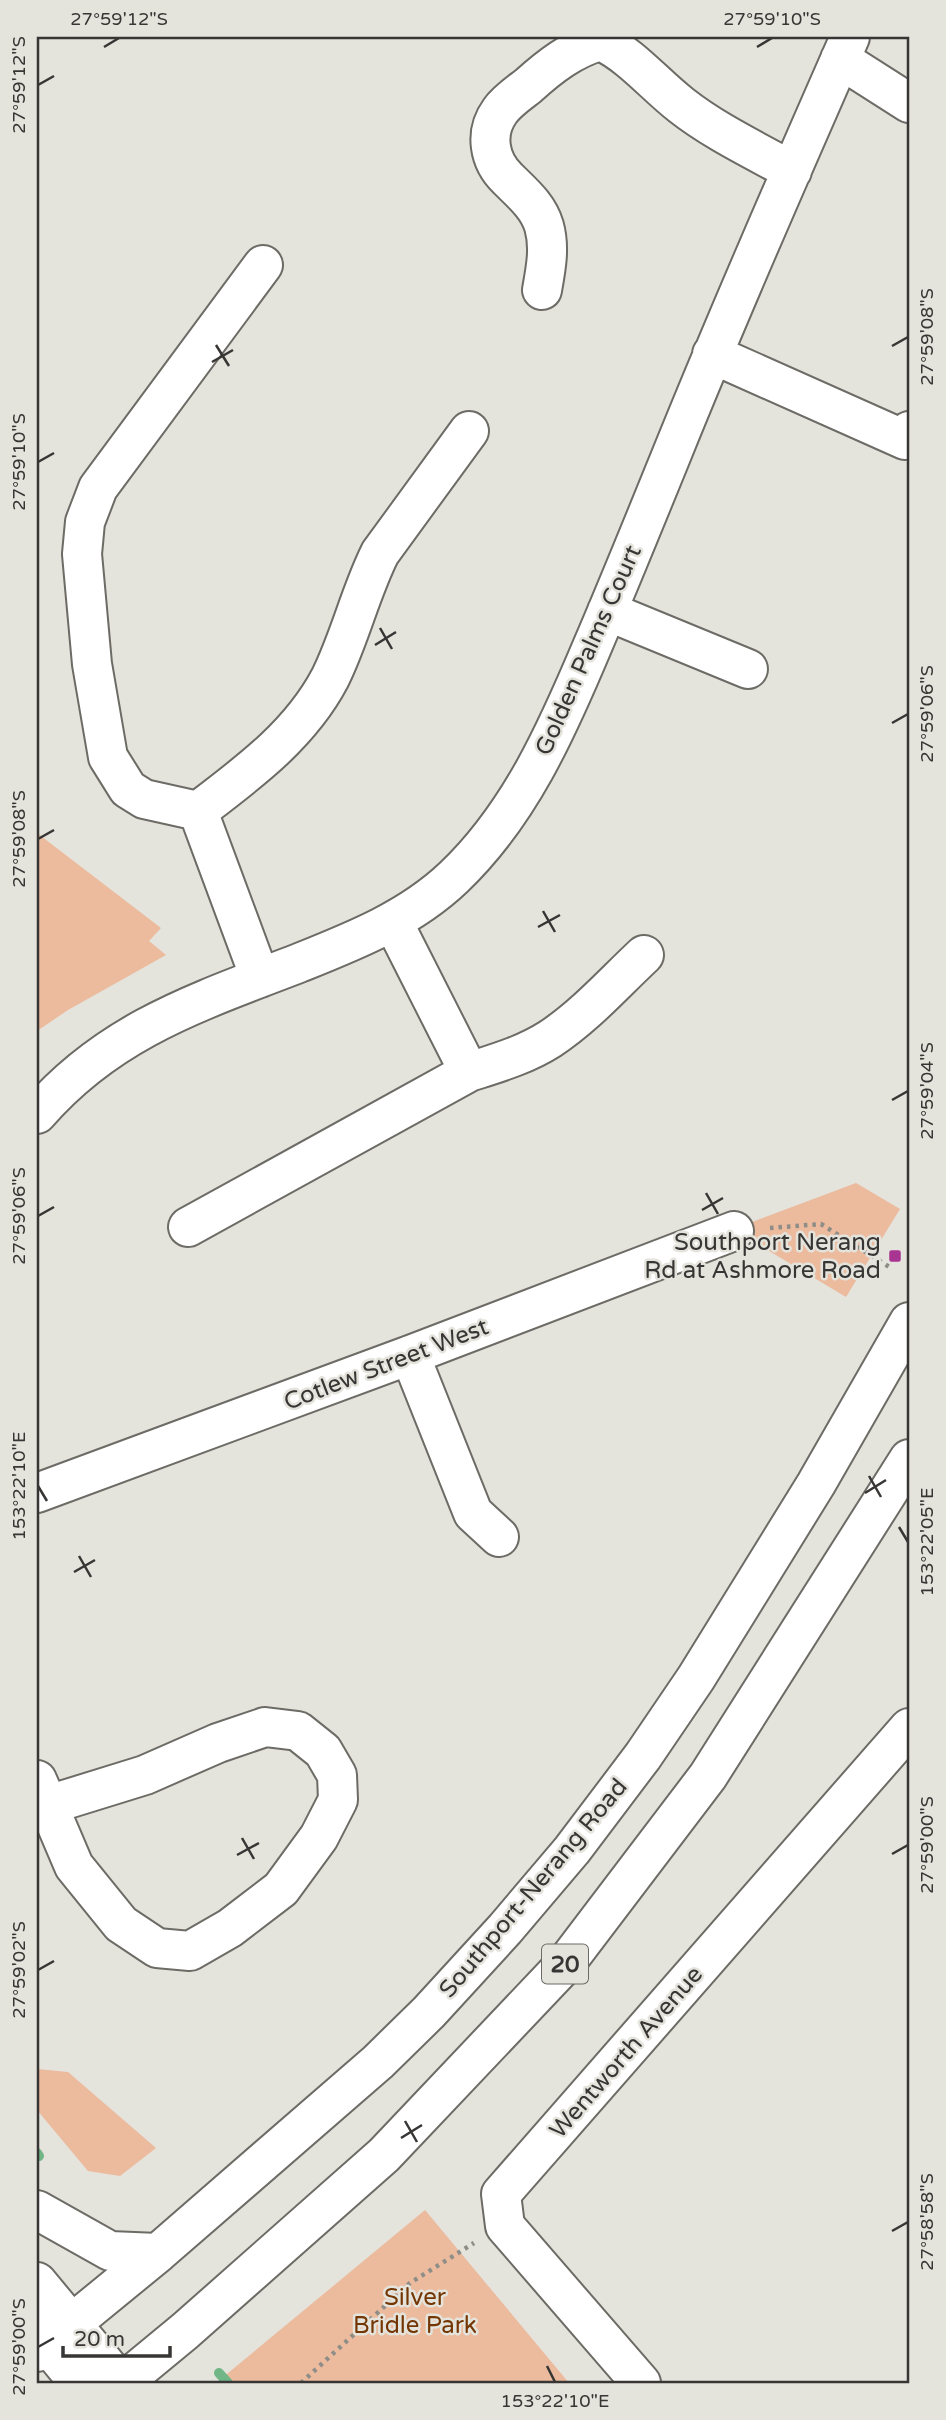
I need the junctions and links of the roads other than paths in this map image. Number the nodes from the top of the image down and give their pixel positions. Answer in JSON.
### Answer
{"nodes":[{"id":1,"x":845,"y":48,"type":"edge"},
{"id":2,"x":909,"y":103,"type":"edge"},
{"id":3,"x":792,"y":171,"type":"junction"},
{"id":4,"x":263,"y":265,"type":"dead end"},
{"id":5,"x":542,"y":290,"type":"dead end"},
{"id":6,"x":712,"y":355,"type":"junction"},
{"id":7,"x":469,"y":431,"type":"dead end"},
{"id":8,"x":909,"y":431,"type":"edge"},
{"id":9,"x":607,"y":611,"type":"junction"},
{"id":10,"x":748,"y":669,"type":"dead end"},
{"id":11,"x":198,"y":811,"type":"junction"},
{"id":12,"x":393,"y":922,"type":"junction"},
{"id":13,"x":644,"y":955,"type":"dead end"},
{"id":14,"x":260,"y":978,"type":"junction"},
{"id":15,"x":469,"y":1072,"type":"junction"},
{"id":16,"x":37,"y":1114,"type":"edge"},
{"id":17,"x":188,"y":1227,"type":"dead end"},
{"id":18,"x":734,"y":1231,"type":"road end"},
{"id":19,"x":909,"y":1322,"type":"edge"},
{"id":20,"x":410,"y":1355,"type":"junction"},
{"id":21,"x":909,"y":1459,"type":"edge"},
{"id":22,"x":37,"y":1493,"type":"edge"},
{"id":23,"x":499,"y":1537,"type":"dead end"},
{"id":24,"x":909,"y":1728,"type":"edge"},
{"id":25,"x":42,"y":1792,"type":"edge"},
{"id":26,"x":37,"y":2210,"type":"edge"},
{"id":27,"x":158,"y":2253,"type":"junction"},
{"id":28,"x":37,"y":2282,"type":"edge"},
{"id":29,"x":48,"y":2338,"type":"edge"},
{"id":30,"x":79,"y":2383,"type":"edge"},
{"id":31,"x":122,"y":2383,"type":"edge"},
{"id":32,"x":641,"y":2383,"type":"edge"}],
"edges":[{"from":1,"to":2,"type":"street"},
{"from":1,"to":3,"type":"street","name":"Golden Palms Court"},
{"from":3,"to":5,"type":"street"},
{"from":3,"to":6,"type":"street","name":"Golden Palms Court"},
{"from":4,"to":11,"type":"street"},
{"from":6,"to":8,"type":"street"},
{"from":6,"to":9,"type":"street","name":"Golden Palms Court"},
{"from":7,"to":11,"type":"street"},
{"from":9,"to":10,"type":"street"},
{"from":9,"to":12,"type":"street","name":"Golden Palms Court"},
{"from":11,"to":14,"type":"street"},
{"from":12,"to":14,"type":"street","name":"Golden Palms Court"},
{"from":12,"to":15,"type":"street"},
{"from":13,"to":15,"type":"street"},
{"from":14,"to":16,"type":"street","name":"Golden Palms Court"},
{"from":15,"to":17,"type":"street"},
{"from":18,"to":20,"type":"street","name":"Cotlew Street West"},
{"from":19,"to":27,"type":"street","name":"Southport-Nerang Road"},
{"from":20,"to":22,"type":"street","name":"Cotlew Street West"},
{"from":20,"to":23,"type":"street"},
{"from":21,"to":31,"type":"street","number":"20"},
{"from":24,"to":32,"type":"street","name":"Wentworth Avenue"},
{"from":25,"to":25,"type":"street"},
{"from":26,"to":27,"type":"street"},
{"from":27,"to":29,"type":"street","name":"Southport-Nerang Road"},
{"from":28,"to":29,"type":"street"},
{"from":29,"to":30,"type":"street"},
{"from":29,"to":31,"type":"street"}]}
